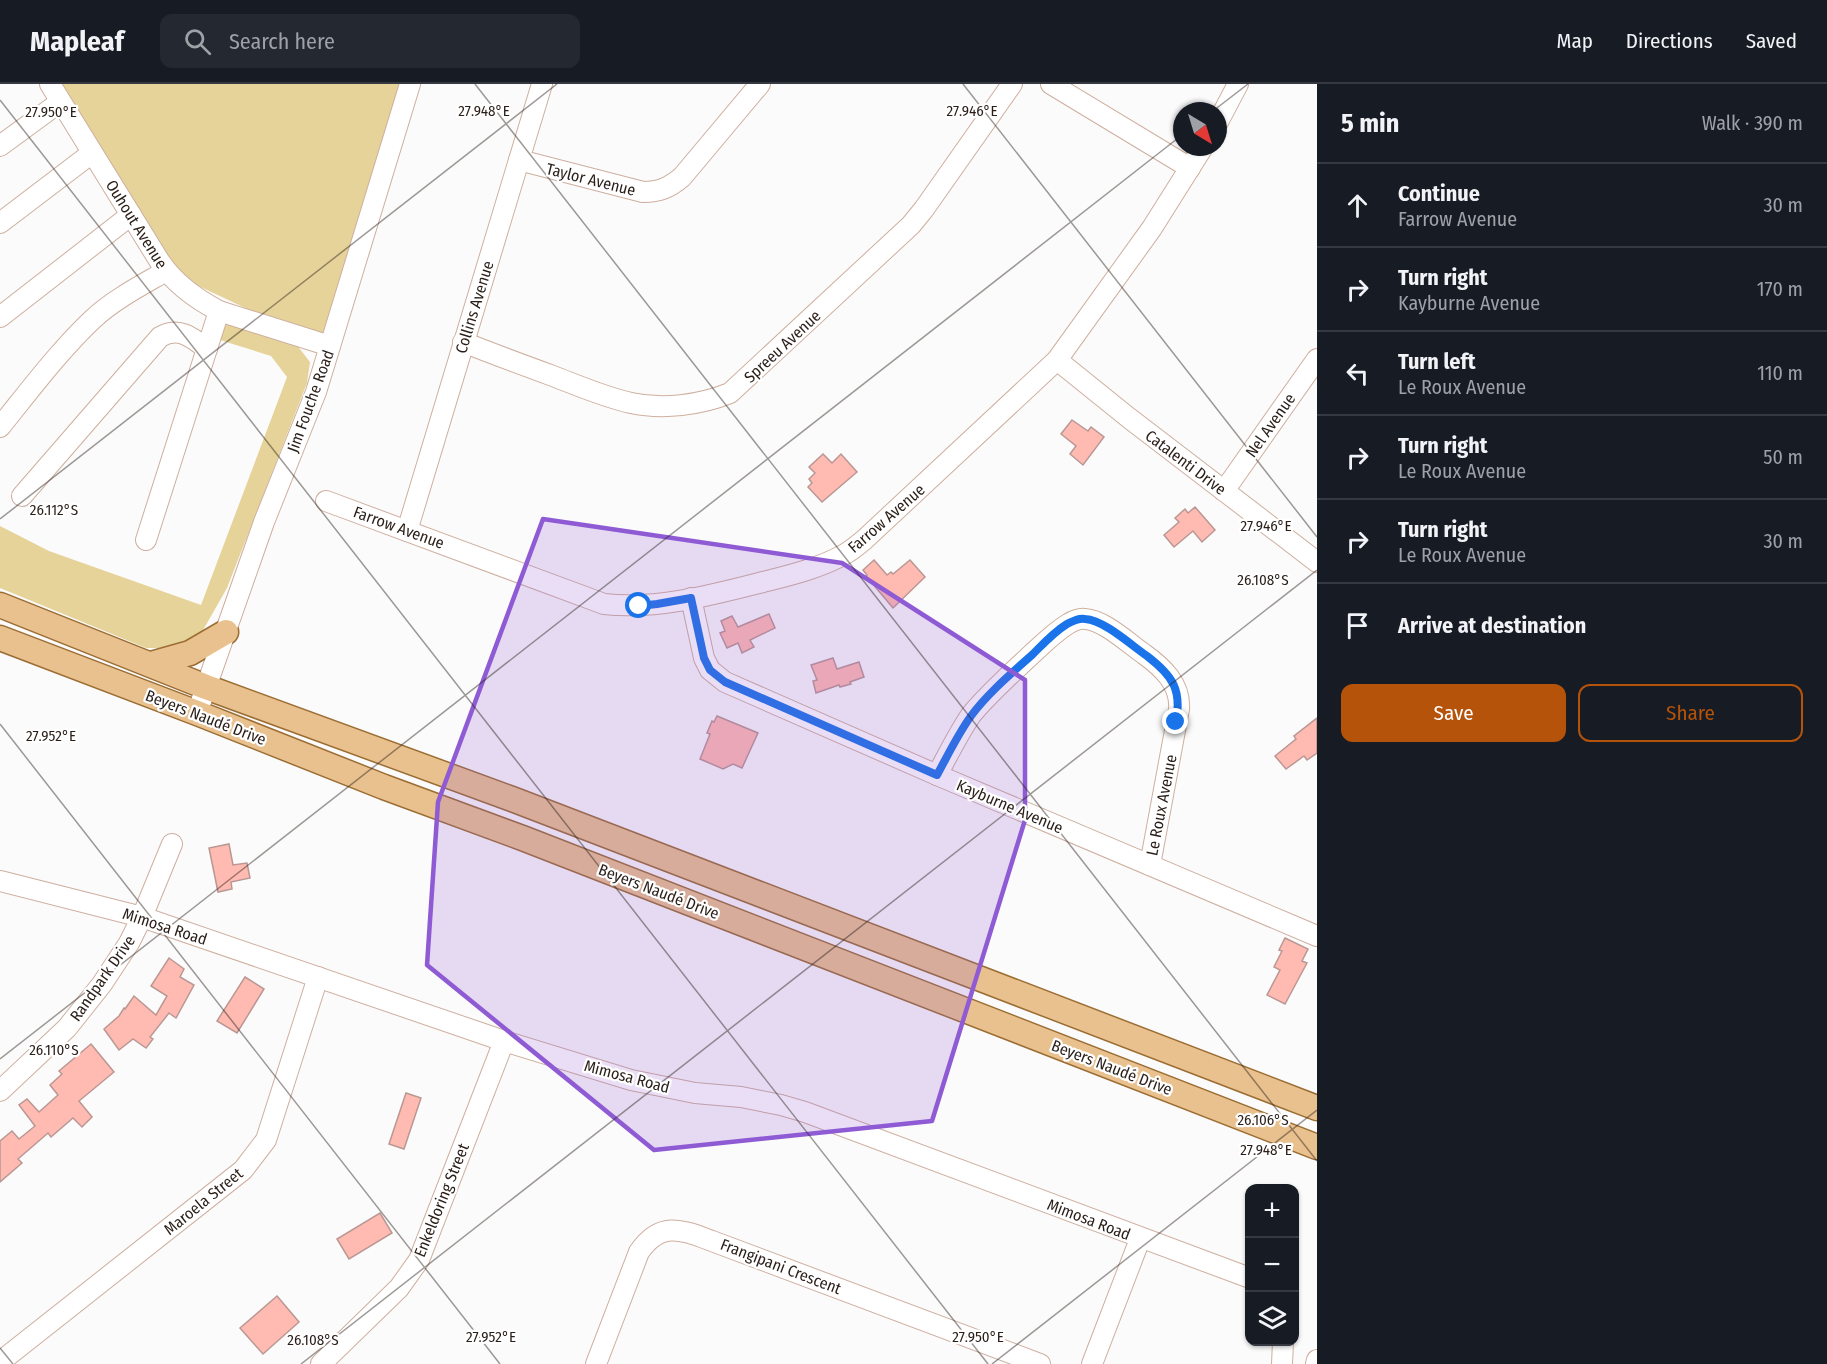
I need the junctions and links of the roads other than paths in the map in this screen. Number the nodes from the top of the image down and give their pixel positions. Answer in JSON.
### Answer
{"nodes":[{"id":1,"x":50,"y":84,"type":"edge"},
{"id":2,"x":410,"y":84,"type":"edge"},
{"id":3,"x":542,"y":84,"type":"edge"},
{"id":4,"x":760,"y":84,"type":"edge"},
{"id":5,"x":1012,"y":84,"type":"edge"},
{"id":6,"x":1051,"y":84,"type":"edge"},
{"id":7,"x":1238,"y":84,"type":"edge"},
{"id":8,"x":60,"y":102,"type":"junction"},
{"id":9,"x":1227,"y":105,"type":"edge"},
{"id":10,"x":0,"y":146,"type":"edge"},
{"id":11,"x":92,"y":153,"type":"junction"},
{"id":12,"x":1197,"y":156,"type":"edge"},
{"id":13,"x":519,"y":160,"type":"junction"},
{"id":14,"x":1190,"y":168,"type":"junction"},
{"id":15,"x":131,"y":215,"type":"junction"},
{"id":16,"x":0,"y":223,"type":"edge"},
{"id":17,"x":166,"y":271,"type":"junction"},
{"id":18,"x":219,"y":311,"type":"junction"},
{"id":19,"x":0,"y":317,"type":"edge"},
{"id":20,"x":463,"y":342,"type":"junction"},
{"id":21,"x":330,"y":346,"type":"junction"},
{"id":22,"x":207,"y":349,"type":"junction"},
{"id":23,"x":1317,"y":359,"type":"edge"},
{"id":24,"x":1057,"y":360,"type":"junction"},
{"id":25,"x":0,"y":427,"type":"edge"},
{"id":26,"x":1224,"y":491,"type":"junction"},
{"id":27,"x":22,"y":496,"type":"dead end"},
{"id":28,"x":326,"y":501,"type":"dead end"},
{"id":29,"x":407,"y":531,"type":"junction"},
{"id":30,"x":146,"y":540,"type":"dead end"},
{"id":31,"x":1317,"y":562,"type":"edge"},
{"id":32,"x":691,"y":598,"type":"junction"},
{"id":33,"x":0,"y":605,"type":"edge"},
{"id":34,"x":226,"y":632,"type":"junction"},
{"id":35,"x":0,"y":638,"type":"edge"},
{"id":36,"x":151,"y":664,"type":"junction"},
{"id":37,"x":206,"y":687,"type":"junction"},
{"id":38,"x":197,"y":713,"type":"junction"},
{"id":39,"x":937,"y":775,"type":"junction"},
{"id":40,"x":172,"y":844,"type":"dead end"},
{"id":41,"x":1150,"y":865,"type":"junction"},
{"id":42,"x":0,"y":881,"type":"edge"},
{"id":43,"x":142,"y":917,"type":"junction"},
{"id":44,"x":1317,"y":936,"type":"edge"},
{"id":45,"x":318,"y":977,"type":"junction"},
{"id":46,"x":504,"y":1041,"type":"junction"},
{"id":47,"x":0,"y":1091,"type":"edge"},
{"id":48,"x":1317,"y":1108,"type":"edge"},
{"id":49,"x":1317,"y":1147,"type":"edge"},
{"id":50,"x":1140,"y":1239,"type":"junction"},
{"id":51,"x":1245,"y":1276,"type":"edge"},
{"id":52,"x":1283,"y":1346,"type":"edge"},
{"id":53,"x":0,"y":1362,"type":"edge"},
{"id":54,"x":321,"y":1364,"type":"edge"},
{"id":55,"x":596,"y":1364,"type":"edge"},
{"id":56,"x":1040,"y":1364,"type":"edge"},
{"id":57,"x":1092,"y":1364,"type":"edge"},
{"id":58,"x":1282,"y":1364,"type":"edge"}],
"edges":[{"from":1,"to":8,"type":"street","name":"Ouhout Avenue"},
{"from":2,"to":21,"type":"street","name":"Jim Fouche Road"},
{"from":3,"to":13,"type":"street","name":"Collins Avenue"},
{"from":4,"to":13,"type":"street","name":"Taylor Avenue"},
{"from":5,"to":20,"type":"street","name":"Spreeu Avenue"},
{"from":6,"to":14,"type":"street"},
{"from":7,"to":9,"type":"street"},
{"from":8,"to":10,"type":"street"},
{"from":8,"to":11,"type":"street","name":"Ouhout Avenue"},
{"from":11,"to":15,"type":"street","name":"Ouhout Avenue"},
{"from":11,"to":16,"type":"street"},
{"from":12,"to":14,"type":"street","name":"Farrow Avenue"},
{"from":13,"to":20,"type":"street","name":"Collins Avenue"},
{"from":14,"to":24,"type":"street","name":"Farrow Avenue"},
{"from":15,"to":17,"type":"street","name":"Ouhout Avenue"},
{"from":15,"to":19,"type":"street"},
{"from":17,"to":18,"type":"street","name":"Ouhout Avenue"},
{"from":17,"to":25,"type":"street"},
{"from":18,"to":21,"type":"street","name":"Ouhout Avenue"},
{"from":18,"to":22,"type":"street"},
{"from":20,"to":29,"type":"street","name":"Collins Avenue"},
{"from":21,"to":34,"type":"street","name":"Jim Fouche Road"},
{"from":22,"to":27,"type":"street"},
{"from":22,"to":30,"type":"street"},
{"from":23,"to":26,"type":"street","name":"Nel Avenue"},
{"from":24,"to":26,"type":"street","name":"Catalenti Drive"},
{"from":24,"to":32,"type":"street","name":"Farrow Avenue"},
{"from":26,"to":31,"type":"street","name":"Catalenti Drive"},
{"from":28,"to":29,"type":"street","name":"Farrow Avenue"},
{"from":29,"to":32,"type":"street","name":"Farrow Avenue"},
{"from":32,"to":39,"type":"street","name":"Kayburne Avenue"},
{"from":33,"to":36,"type":"main road","name":"Beyers Naudé Drive"},
{"from":34,"to":36,"type":"main road"},
{"from":34,"to":37,"type":"street","name":"Jim Fouche Road"},
{"from":35,"to":38,"type":"main road","name":"Beyers Naudé Drive"},
{"from":36,"to":37,"type":"main road","name":"Beyers Naudé Drive"},
{"from":37,"to":38,"type":"street","name":"Jim Fouche Road"},
{"from":37,"to":48,"type":"main road","name":"Beyers Naudé Drive"},
{"from":38,"to":49,"type":"main road","name":"Beyers Naudé Drive"},
{"from":39,"to":41,"type":"street","name":"Kayburne Avenue"},
{"from":39,"to":41,"type":"street","name":"Le Roux Avenue"},
{"from":40,"to":43,"type":"street","name":"Randpark Drive"},
{"from":41,"to":44,"type":"street","name":"Kayburne Avenue"},
{"from":42,"to":43,"type":"street","name":"Mimosa Road"},
{"from":43,"to":45,"type":"street","name":"Mimosa Road"},
{"from":43,"to":47,"type":"street","name":"Randpark Drive"},
{"from":45,"to":46,"type":"street","name":"Mimosa Road"},
{"from":45,"to":53,"type":"street","name":"Maroela Street"},
{"from":46,"to":50,"type":"street","name":"Mimosa Road"},
{"from":46,"to":54,"type":"street","name":"Enkeldoring Street"},
{"from":50,"to":51,"type":"street","name":"Mimosa Road"},
{"from":50,"to":57,"type":"street"},
{"from":52,"to":58,"type":"street"},
{"from":55,"to":56,"type":"street","name":"Frangipani Crescent"}]}
